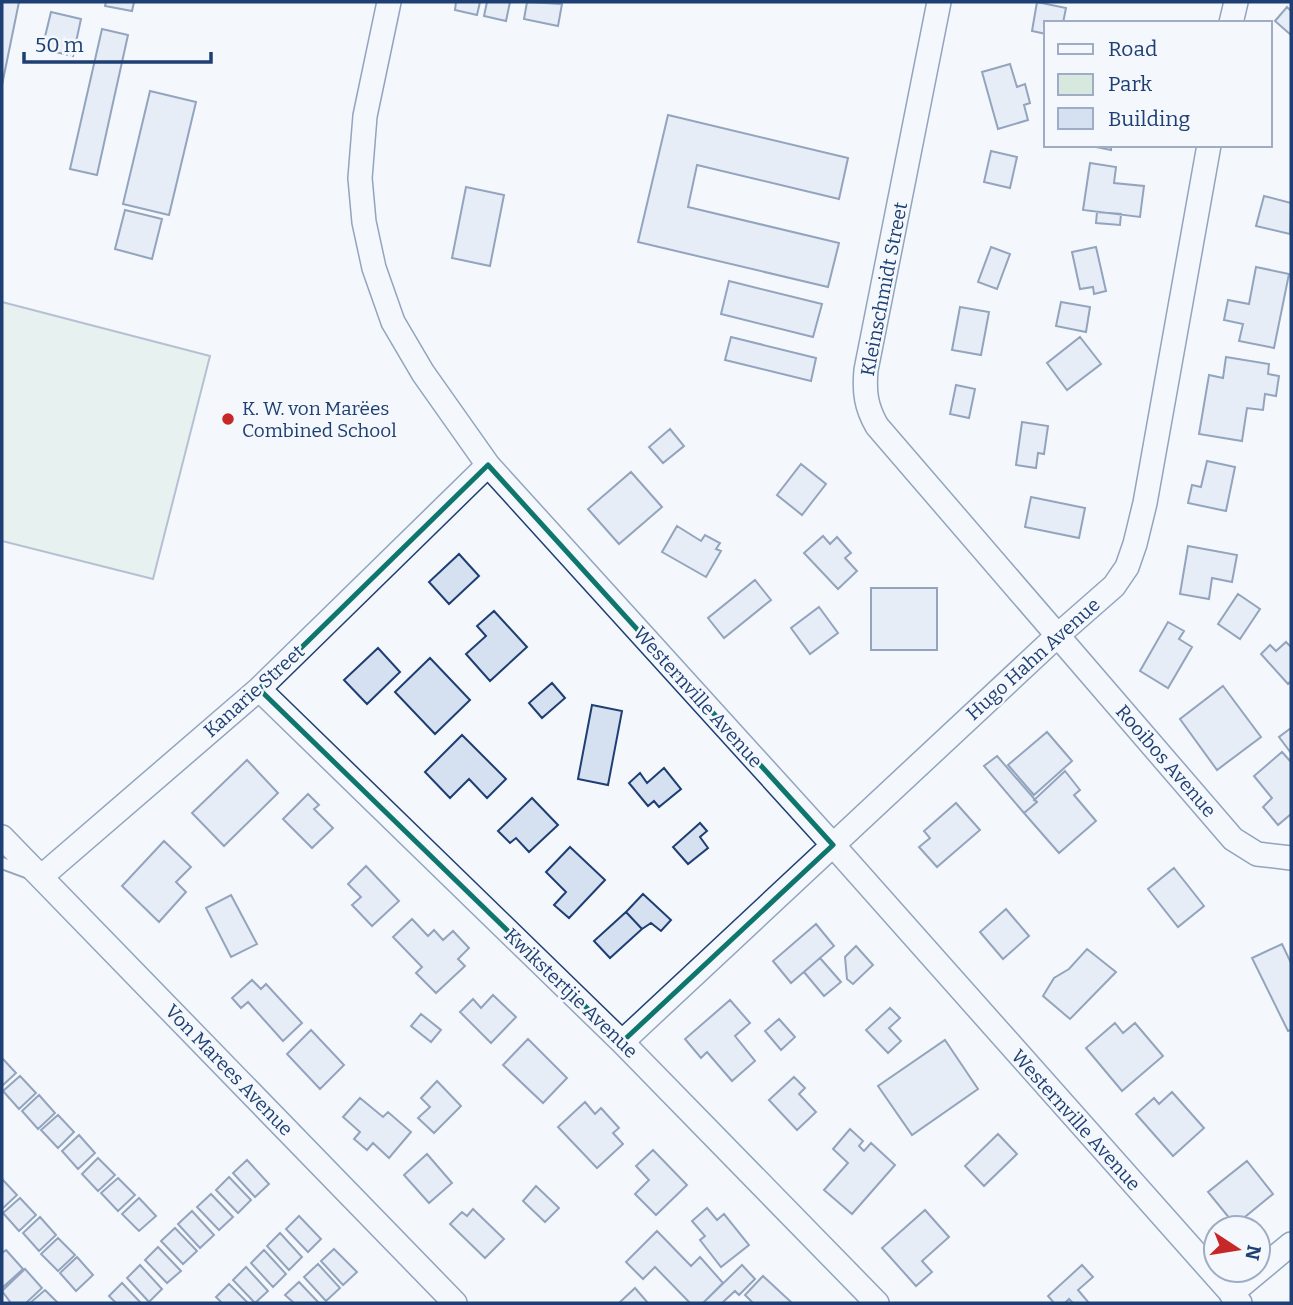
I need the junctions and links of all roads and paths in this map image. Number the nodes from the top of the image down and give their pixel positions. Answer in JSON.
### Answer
{"nodes":[{"id":1,"x":389,"y":2,"type":"edge"},
{"id":2,"x":939,"y":2,"type":"edge"},
{"id":3,"x":1236,"y":2,"type":"edge"},
{"id":4,"x":1231,"y":21,"type":"edge"},
{"id":5,"x":1209,"y":147,"type":"edge"},
{"id":6,"x":488,"y":465,"type":"junction"},
{"id":7,"x":1057,"y":636,"type":"junction"},
{"id":8,"x":259,"y":690,"type":"junction"},
{"id":9,"x":2,"y":836,"type":"edge"},
{"id":10,"x":833,"y":845,"type":"junction"},
{"id":11,"x":1291,"y":858,"type":"edge"},
{"id":12,"x":2,"y":863,"type":"edge"},
{"id":13,"x":41,"y":877,"type":"junction"},
{"id":14,"x":622,"y":1042,"type":"junction"},
{"id":15,"x":1291,"y":1244,"type":"edge"},
{"id":16,"x":1235,"y":1298,"type":"edge"},
{"id":17,"x":455,"y":1303,"type":"edge"},
{"id":18,"x":877,"y":1303,"type":"edge"}],
"edges":[{"from":1,"to":6,"type":"street","name":"Westernville Avenue"},
{"from":2,"to":7,"type":"street","name":"Kleinschmidt Street"},
{"from":3,"to":4,"type":"street"},
{"from":5,"to":7,"type":"street","name":"Hugo Hahn Avenue"},
{"from":6,"to":8,"type":"street","name":"Kanarie Street"},
{"from":6,"to":10,"type":"street","name":"Westernville Avenue"},
{"from":7,"to":10,"type":"street","name":"Hugo Hahn Avenue"},
{"from":7,"to":11,"type":"street","name":"Rooibos Avenue"},
{"from":8,"to":13,"type":"street","name":"Kanarie Street"},
{"from":8,"to":14,"type":"street","name":"Kwikstertjie Avenue"},
{"from":9,"to":13,"type":"street","name":"Von Marees Avenue"},
{"from":10,"to":14,"type":"street","name":"Hugo Hahn Avenue"},
{"from":10,"to":16,"type":"street","name":"Westernville Avenue"},
{"from":12,"to":13,"type":"lane"},
{"from":13,"to":17,"type":"street","name":"Von Marees Avenue"},
{"from":14,"to":18,"type":"street","name":"Kwikstertjie Avenue"},
{"from":15,"to":16,"type":"street"}]}
